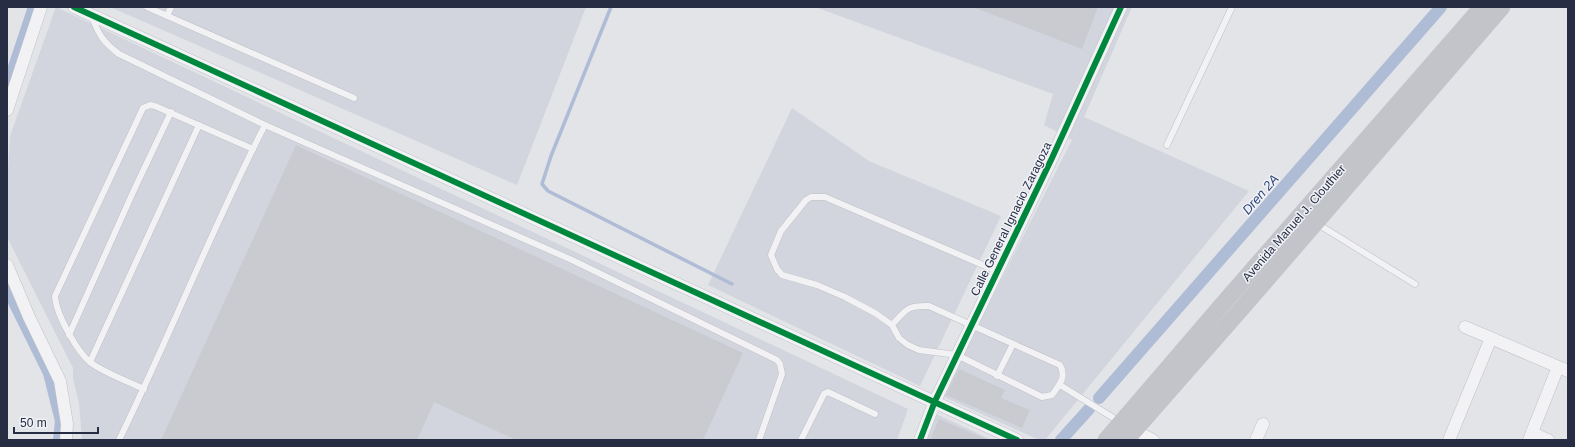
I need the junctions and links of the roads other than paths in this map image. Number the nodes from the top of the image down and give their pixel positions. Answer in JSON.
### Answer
{"nodes":[{"id":1,"x":41,"y":7,"type":"edge"},
{"id":2,"x":74,"y":7,"type":"edge"},
{"id":3,"x":148,"y":7,"type":"edge"},
{"id":4,"x":171,"y":7,"type":"edge"},
{"id":5,"x":1121,"y":7,"type":"edge"},
{"id":6,"x":1232,"y":7,"type":"edge"},
{"id":7,"x":1482,"y":7,"type":"edge"},
{"id":8,"x":1502,"y":7,"type":"edge"},
{"id":9,"x":91,"y":15,"type":"junction"},
{"id":10,"x":167,"y":16,"type":"junction"},
{"id":11,"x":354,"y":98,"type":"dead end"},
{"id":12,"x":7,"y":110,"type":"edge"},
{"id":13,"x":171,"y":112,"type":"junction"},
{"id":14,"x":199,"y":125,"type":"junction"},
{"id":15,"x":265,"y":125,"type":"junction"},
{"id":16,"x":1167,"y":145,"type":"dead end"},
{"id":17,"x":253,"y":149,"type":"junction"},
{"id":18,"x":1309,"y":218,"type":"junction"},
{"id":19,"x":7,"y":265,"type":"edge"},
{"id":20,"x":997,"y":271,"type":"junction"},
{"id":21,"x":1415,"y":284,"type":"dead end"},
{"id":22,"x":892,"y":325,"type":"junction"},
{"id":23,"x":972,"y":326,"type":"junction"},
{"id":24,"x":1465,"y":327,"type":"dead end"},
{"id":25,"x":69,"y":335,"type":"junction"},
{"id":26,"x":1491,"y":338,"type":"junction"},
{"id":27,"x":1013,"y":344,"type":"junction"},
{"id":28,"x":957,"y":356,"type":"junction"},
{"id":29,"x":90,"y":362,"type":"junction"},
{"id":30,"x":1563,"y":369,"type":"edge"},
{"id":31,"x":997,"y":376,"type":"junction"},
{"id":32,"x":1060,"y":385,"type":"junction"},
{"id":33,"x":144,"y":389,"type":"junction"},
{"id":34,"x":935,"y":401,"type":"junction"},
{"id":35,"x":875,"y":414,"type":"dead end"},
{"id":36,"x":1263,"y":424,"type":"dead end"},
{"id":37,"x":1127,"y":431,"type":"edge"},
{"id":38,"x":1530,"y":436,"type":"edge"},
{"id":39,"x":66,"y":440,"type":"edge"},
{"id":40,"x":119,"y":440,"type":"edge"},
{"id":41,"x":759,"y":440,"type":"edge"},
{"id":42,"x":801,"y":440,"type":"edge"},
{"id":43,"x":920,"y":440,"type":"edge"},
{"id":44,"x":1017,"y":440,"type":"edge"},
{"id":45,"x":1106,"y":440,"type":"edge"},
{"id":46,"x":1153,"y":440,"type":"edge"},
{"id":47,"x":1256,"y":440,"type":"edge"},
{"id":48,"x":1449,"y":440,"type":"edge"},
{"id":49,"x":1548,"y":440,"type":"edge"}],
"edges":[{"from":1,"to":12,"type":"street"},
{"from":2,"to":9,"type":"street"},
{"from":3,"to":10,"type":"lane"},
{"from":4,"to":10,"type":"lane"},
{"from":5,"to":20,"type":"street","name":"Calle General Ignacio Zaragoza"},
{"from":6,"to":16,"type":"lane"},
{"from":7,"to":18,"type":"main road","name":"Avenida Manuel J. Clouthier"},
{"from":8,"to":18,"type":"main road","name":"Avenida Manuel J. Clouthier"},
{"from":9,"to":15,"type":"lane"},
{"from":9,"to":34,"type":"street"},
{"from":10,"to":11,"type":"lane"},
{"from":13,"to":14,"type":"lane"},
{"from":13,"to":25,"type":"lane"},
{"from":13,"to":25,"type":"lane"},
{"from":14,"to":17,"type":"lane"},
{"from":14,"to":29,"type":"lane"},
{"from":15,"to":17,"type":"lane"},
{"from":15,"to":41,"type":"lane"},
{"from":17,"to":33,"type":"lane"},
{"from":18,"to":21,"type":"lane"},
{"from":18,"to":37,"type":"main road","name":"Avenida Manuel J. Clouthier"},
{"from":19,"to":39,"type":"street"},
{"from":20,"to":22,"type":"lane"},
{"from":20,"to":23,"type":"street","name":"Calle General Ignacio Zaragoza"},
{"from":22,"to":23,"type":"lane"},
{"from":22,"to":28,"type":"lane"},
{"from":23,"to":27,"type":"lane"},
{"from":23,"to":28,"type":"street","name":"Calle General Ignacio Zaragoza"},
{"from":24,"to":26,"type":"street"},
{"from":25,"to":29,"type":"lane"},
{"from":26,"to":30,"type":"street"},
{"from":26,"to":48,"type":"street"},
{"from":27,"to":31,"type":"lane"},
{"from":27,"to":32,"type":"lane"},
{"from":28,"to":31,"type":"lane"},
{"from":28,"to":34,"type":"street","name":"Calle General Ignacio Zaragoza"},
{"from":29,"to":33,"type":"lane"},
{"from":30,"to":38,"type":"street"},
{"from":31,"to":32,"type":"lane"},
{"from":32,"to":37,"type":"lane"},
{"from":33,"to":40,"type":"lane"},
{"from":34,"to":43,"type":"street","name":"Calle General Ignacio Zaragoza"},
{"from":34,"to":44,"type":"street"},
{"from":35,"to":42,"type":"lane"},
{"from":36,"to":47,"type":"street"},
{"from":37,"to":45,"type":"main road","name":"Avenida Manuel J. Clouthier"},
{"from":37,"to":46,"type":"street"},
{"from":38,"to":49,"type":"street"}]}
